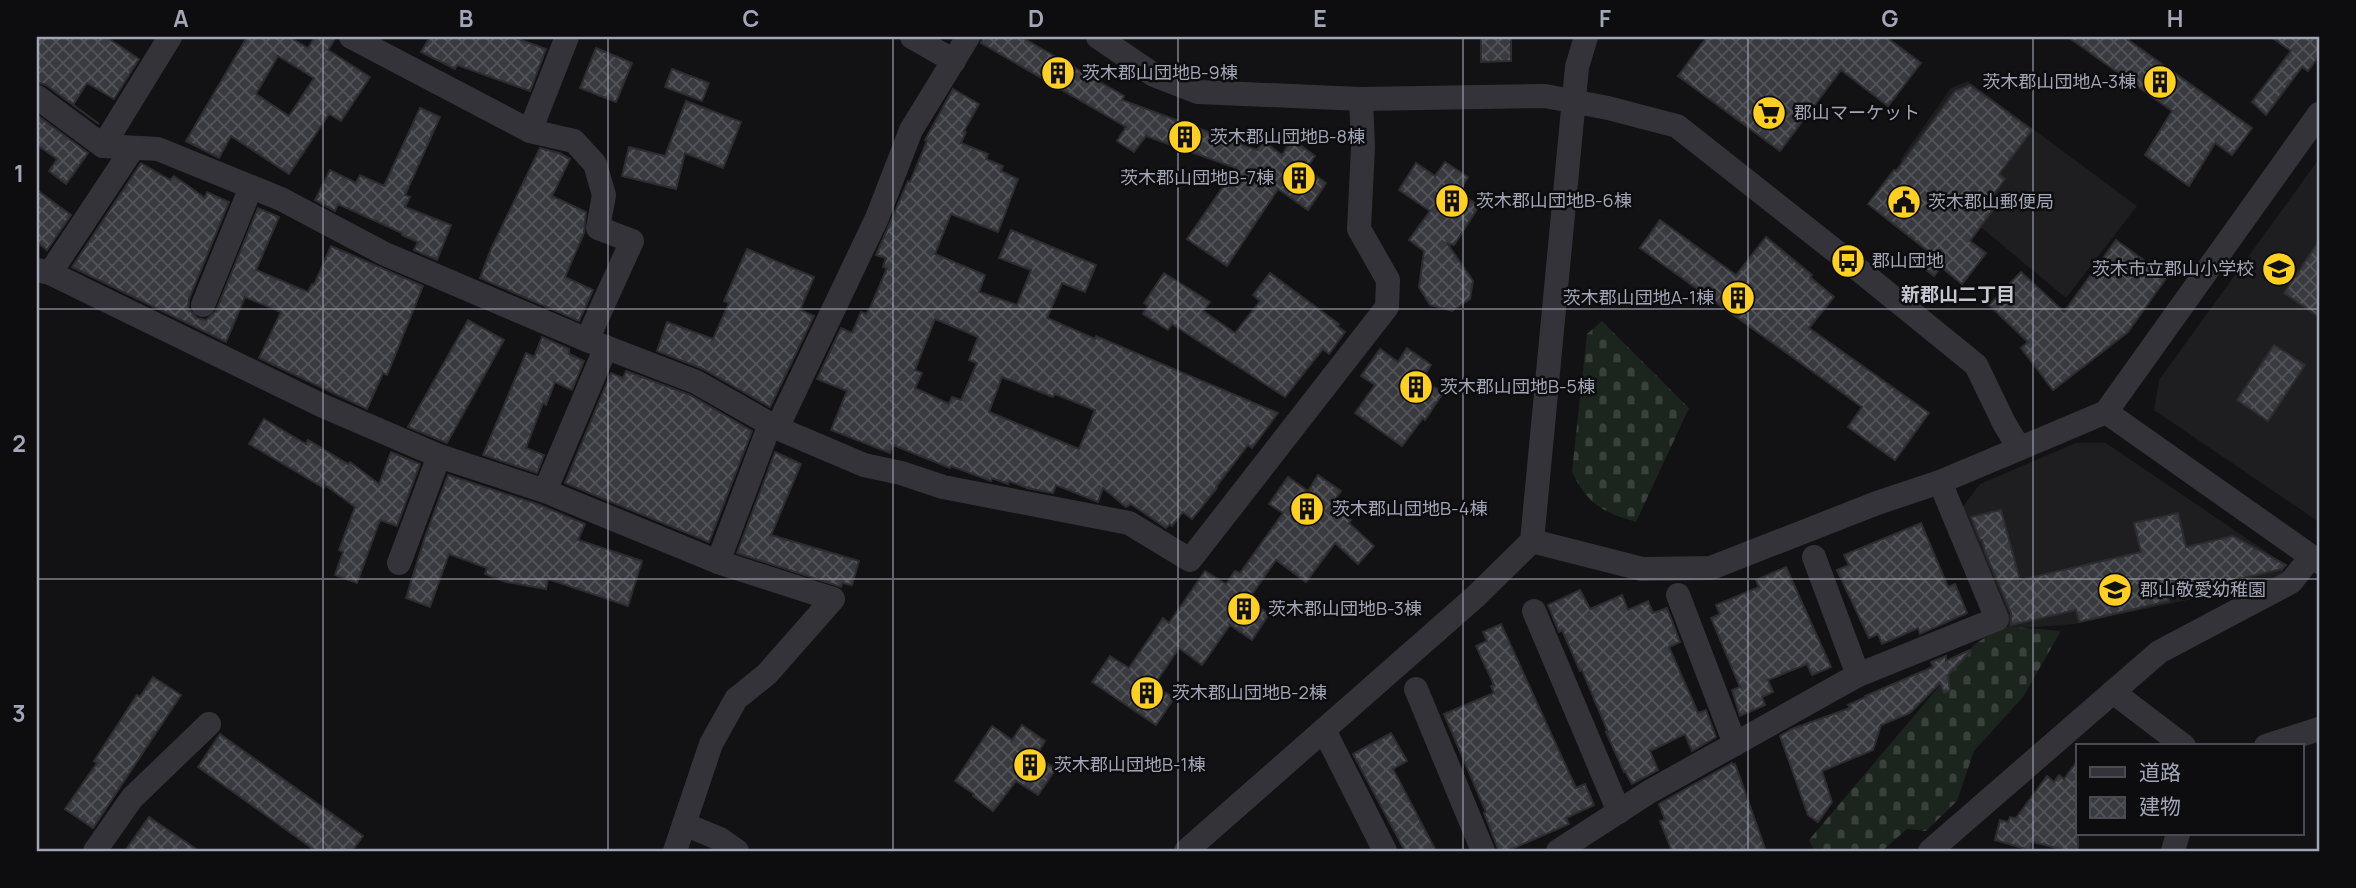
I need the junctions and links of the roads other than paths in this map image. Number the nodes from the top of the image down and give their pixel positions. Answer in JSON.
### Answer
{"nodes":[{"id":1,"x":170,"y":37,"type":"edge"},
{"id":2,"x":351,"y":37,"type":"edge"},
{"id":3,"x":567,"y":37,"type":"edge"},
{"id":4,"x":912,"y":37,"type":"edge"},
{"id":5,"x":968,"y":37,"type":"edge"},
{"id":6,"x":1098,"y":37,"type":"edge"},
{"id":7,"x":1586,"y":37,"type":"edge"},
{"id":8,"x":954,"y":61,"type":"junction"},
{"id":9,"x":37,"y":97,"type":"edge"},
{"id":10,"x":1361,"y":99,"type":"junction"},
{"id":11,"x":1574,"y":103,"type":"junction"},
{"id":12,"x":2319,"y":114,"type":"edge"},
{"id":13,"x":530,"y":131,"type":"junction"},
{"id":14,"x":103,"y":146,"type":"junction"},
{"id":15,"x":132,"y":148,"type":"junction"},
{"id":16,"x":251,"y":187,"type":"junction"},
{"id":17,"x":43,"y":272,"type":"edge"},
{"id":18,"x":203,"y":305,"type":"dead end"},
{"id":19,"x":596,"y":344,"type":"junction"},
{"id":20,"x":2106,"y":412,"type":"junction"},
{"id":21,"x":774,"y":426,"type":"junction"},
{"id":22,"x":2019,"y":447,"type":"junction"},
{"id":23,"x":439,"y":456,"type":"junction"},
{"id":24,"x":1940,"y":482,"type":"junction"},
{"id":25,"x":545,"y":491,"type":"junction"},
{"id":26,"x":1532,"y":541,"type":"junction"},
{"id":27,"x":1814,"y":557,"type":"dead end"},
{"id":28,"x":2315,"y":559,"type":"edge"},
{"id":29,"x":718,"y":562,"type":"junction"},
{"id":30,"x":399,"y":563,"type":"dead end"},
{"id":31,"x":1678,"y":594,"type":"dead end"},
{"id":32,"x":1534,"y":611,"type":"dead end"},
{"id":33,"x":1858,"y":676,"type":"junction"},
{"id":34,"x":1416,"y":689,"type":"dead end"},
{"id":35,"x":2113,"y":692,"type":"junction"},
{"id":36,"x":209,"y":724,"type":"dead end"},
{"id":37,"x":2319,"y":729,"type":"edge"},
{"id":38,"x":1324,"y":730,"type":"junction"},
{"id":39,"x":1735,"y":744,"type":"junction"},
{"id":40,"x":2181,"y":744,"type":"edge"},
{"id":41,"x":2272,"y":744,"type":"edge"},
{"id":42,"x":1619,"y":812,"type":"junction"},
{"id":43,"x":684,"y":824,"type":"junction"},
{"id":44,"x":95,"y":851,"type":"edge"},
{"id":45,"x":675,"y":851,"type":"edge"},
{"id":46,"x":737,"y":851,"type":"edge"},
{"id":47,"x":1186,"y":851,"type":"edge"},
{"id":48,"x":1385,"y":851,"type":"edge"},
{"id":49,"x":1483,"y":851,"type":"edge"},
{"id":50,"x":1558,"y":851,"type":"edge"},
{"id":51,"x":1930,"y":851,"type":"edge"}],
"edges":[{"from":1,"to":14,"type":"street"},
{"from":2,"to":13,"type":"street"},
{"from":3,"to":13,"type":"street"},
{"from":4,"to":8,"type":"street"},
{"from":5,"to":8,"type":"street"},
{"from":6,"to":10,"type":"street"},
{"from":7,"to":11,"type":"street"},
{"from":8,"to":21,"type":"street"},
{"from":9,"to":14,"type":"street"},
{"from":10,"to":11,"type":"street"},
{"from":10,"to":21,"type":"street"},
{"from":11,"to":22,"type":"street"},
{"from":11,"to":26,"type":"street"},
{"from":12,"to":20,"type":"street"},
{"from":13,"to":19,"type":"street"},
{"from":14,"to":15,"type":"street"},
{"from":15,"to":16,"type":"street"},
{"from":15,"to":17,"type":"street"},
{"from":16,"to":18,"type":"street"},
{"from":16,"to":19,"type":"street"},
{"from":17,"to":23,"type":"street"},
{"from":19,"to":21,"type":"street"},
{"from":19,"to":25,"type":"street"},
{"from":20,"to":22,"type":"street"},
{"from":20,"to":28,"type":"street"},
{"from":21,"to":29,"type":"street"},
{"from":22,"to":24,"type":"street"},
{"from":23,"to":25,"type":"street"},
{"from":23,"to":30,"type":"street"},
{"from":24,"to":26,"type":"street"},
{"from":24,"to":33,"type":"street"},
{"from":25,"to":29,"type":"street"},
{"from":26,"to":38,"type":"street"},
{"from":27,"to":33,"type":"street"},
{"from":28,"to":35,"type":"street"},
{"from":29,"to":43,"type":"street"},
{"from":31,"to":39,"type":"street"},
{"from":32,"to":42,"type":"street"},
{"from":33,"to":39,"type":"street"},
{"from":34,"to":49,"type":"street"},
{"from":35,"to":40,"type":"street"},
{"from":35,"to":51,"type":"street"},
{"from":36,"to":44,"type":"street"},
{"from":37,"to":41,"type":"street"},
{"from":38,"to":47,"type":"street"},
{"from":38,"to":48,"type":"street"},
{"from":39,"to":42,"type":"street"},
{"from":42,"to":50,"type":"street"},
{"from":43,"to":45,"type":"street"},
{"from":43,"to":46,"type":"street"}]}
